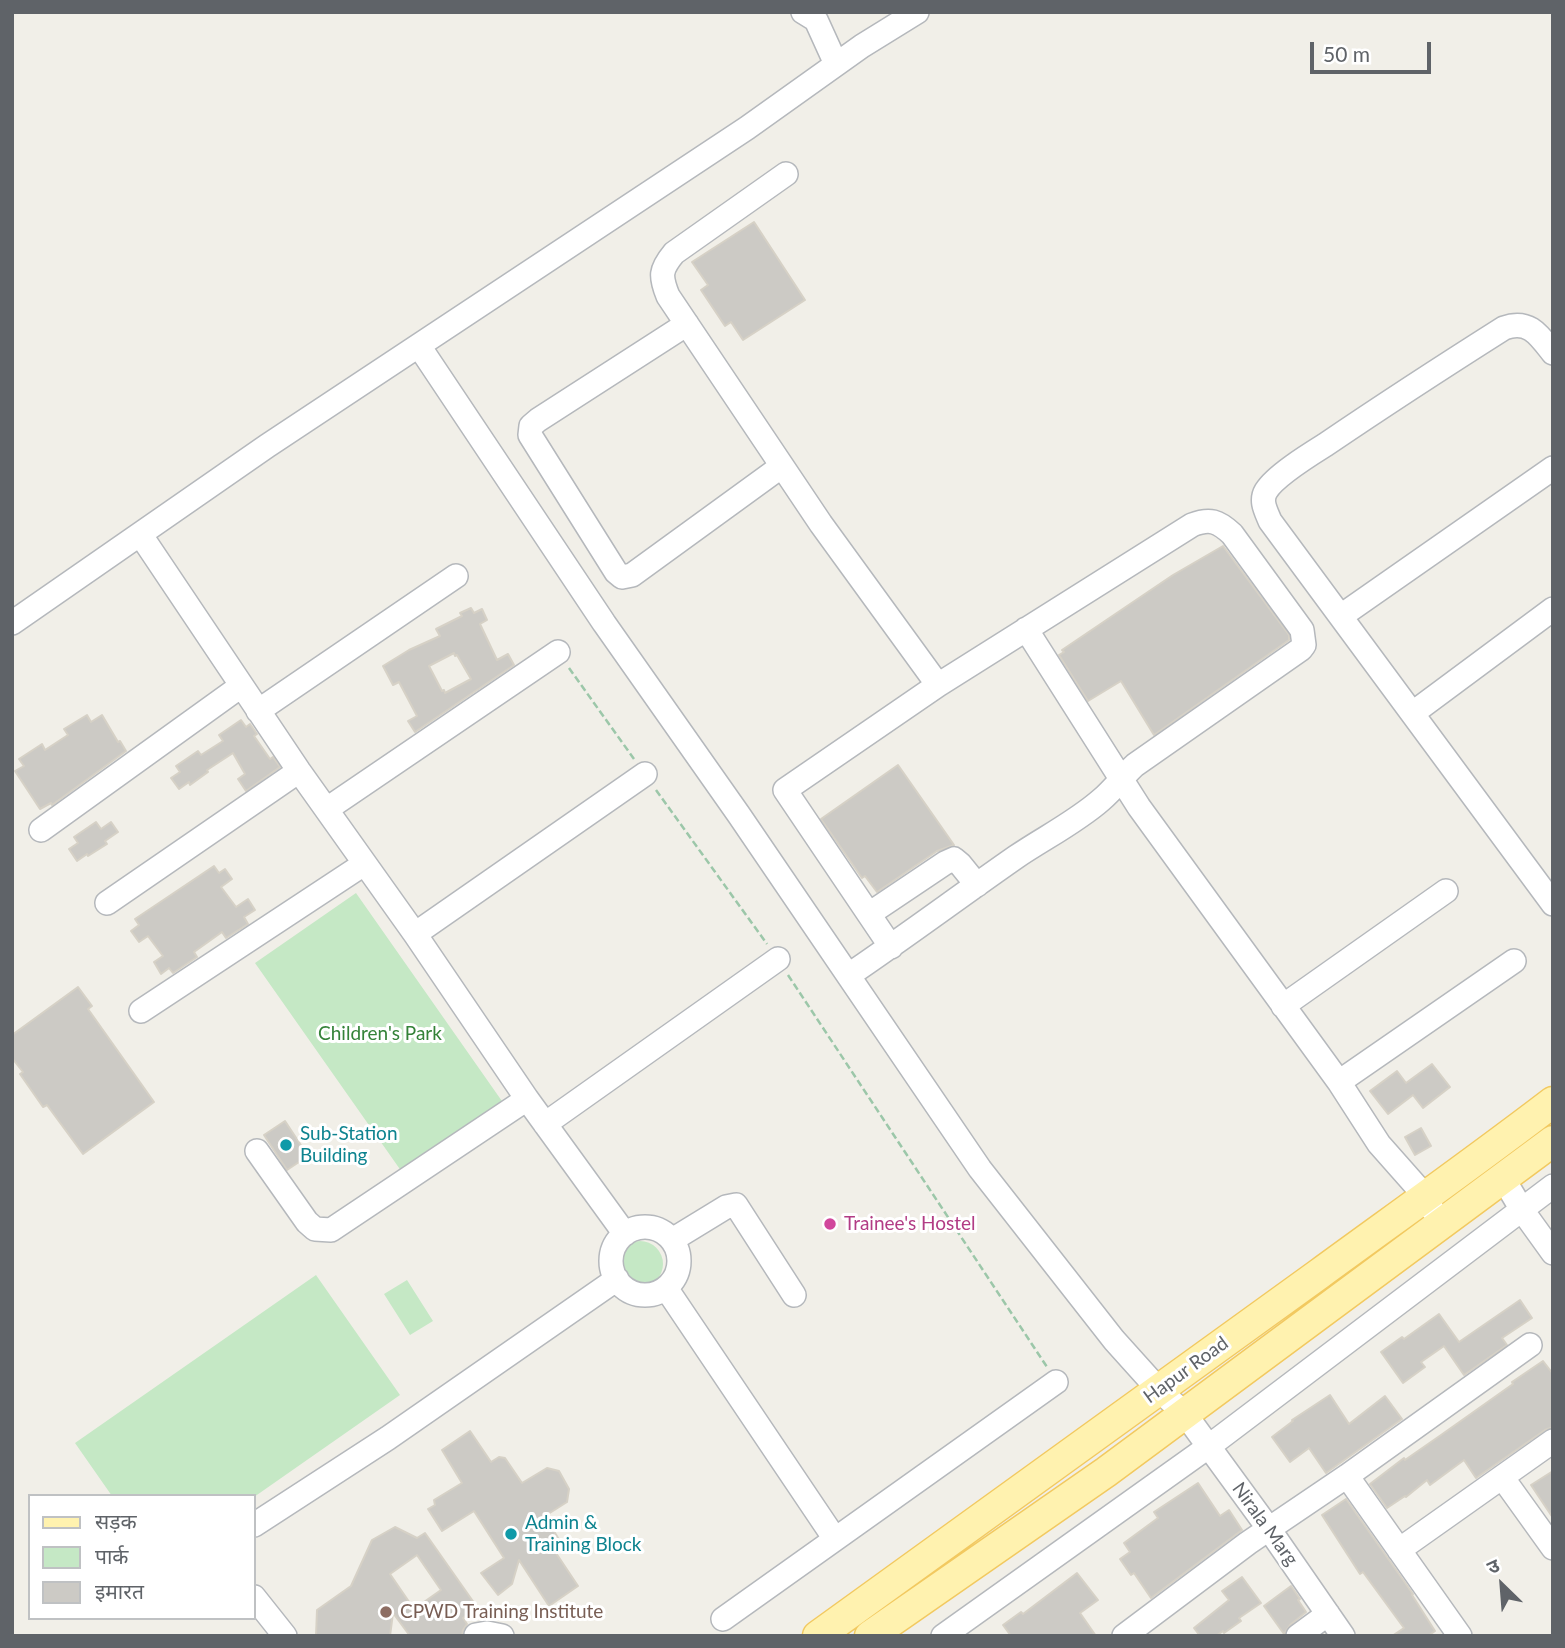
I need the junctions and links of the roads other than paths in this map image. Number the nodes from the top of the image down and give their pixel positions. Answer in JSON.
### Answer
{"nodes":[{"id":1,"x":803,"y":12,"type":"edge"},
{"id":2,"x":917,"y":12,"type":"edge"},
{"id":3,"x":836,"y":64,"type":"junction"},
{"id":4,"x":786,"y":174,"type":"dead end"},
{"id":5,"x":687,"y":324,"type":"junction"},
{"id":6,"x":419,"y":346,"type":"junction"},
{"id":7,"x":1553,"y":353,"type":"edge"},
{"id":8,"x":782,"y":466,"type":"junction"},
{"id":9,"x":1553,"y":468,"type":"edge"},
{"id":10,"x":139,"y":534,"type":"junction"},
{"id":11,"x":456,"y":576,"type":"dead end"},
{"id":12,"x":1553,"y":609,"type":"edge"},
{"id":13,"x":1342,"y":615,"type":"junction"},
{"id":14,"x":12,"y":623,"type":"edge"},
{"id":15,"x":1026,"y":629,"type":"junction"},
{"id":16,"x":558,"y":652,"type":"road end"},
{"id":17,"x":241,"y":685,"type":"junction"},
{"id":18,"x":938,"y":685,"type":"junction"},
{"id":19,"x":258,"y":710,"type":"junction"},
{"id":20,"x":1413,"y":713,"type":"junction"},
{"id":21,"x":299,"y":771,"type":"junction"},
{"id":22,"x":645,"y":775,"type":"road end"},
{"id":23,"x":1121,"y":778,"type":"junction"},
{"id":24,"x":327,"y":809,"type":"junction"},
{"id":25,"x":41,"y":830,"type":"dead end"},
{"id":26,"x":364,"y":864,"type":"junction"},
{"id":27,"x":977,"y":886,"type":"junction"},
{"id":28,"x":1446,"y":891,"type":"dead end"},
{"id":29,"x":107,"y":903,"type":"dead end"},
{"id":30,"x":1553,"y":904,"type":"edge"},
{"id":31,"x":869,"y":914,"type":"junction"},
{"id":32,"x":415,"y":934,"type":"junction"},
{"id":33,"x":891,"y":947,"type":"junction"},
{"id":34,"x":778,"y":959,"type":"road end"},
{"id":35,"x":1514,"y":961,"type":"dead end"},
{"id":36,"x":849,"y":975,"type":"junction"},
{"id":37,"x":1283,"y":1006,"type":"junction"},
{"id":38,"x":141,"y":1011,"type":"dead end"},
{"id":39,"x":1339,"y":1082,"type":"junction"},
{"id":40,"x":527,"y":1100,"type":"junction"},
{"id":41,"x":1553,"y":1102,"type":"edge"},
{"id":42,"x":545,"y":1124,"type":"junction"},
{"id":43,"x":1553,"y":1141,"type":"edge"},
{"id":44,"x":257,"y":1151,"type":"dead end"},
{"id":45,"x":1503,"y":1178,"type":"junction"},
{"id":46,"x":1553,"y":1186,"type":"edge"},
{"id":47,"x":1424,"y":1196,"type":"junction"},
{"id":48,"x":1521,"y":1210,"type":"junction"},
{"id":49,"x":1441,"y":1224,"type":"junction"},
{"id":50,"x":625,"y":1234,"type":"junction"},
{"id":51,"x":672,"y":1240,"type":"junction"},
{"id":52,"x":1553,"y":1253,"type":"edge"},
{"id":53,"x":617,"y":1279,"type":"junction"},
{"id":54,"x":666,"y":1288,"type":"junction"},
{"id":55,"x":794,"y":1295,"type":"dead end"},
{"id":56,"x":1530,"y":1345,"type":"dead end"},
{"id":57,"x":1056,"y":1382,"type":"road end"},
{"id":58,"x":1159,"y":1390,"type":"junction"},
{"id":59,"x":1185,"y":1414,"type":"junction"},
{"id":60,"x":1553,"y":1441,"type":"edge"},
{"id":61,"x":1208,"y":1447,"type":"junction"},
{"id":62,"x":1347,"y":1476,"type":"junction"},
{"id":63,"x":1502,"y":1477,"type":"junction"},
{"id":64,"x":256,"y":1524,"type":"edge"},
{"id":65,"x":1269,"y":1529,"type":"junction"},
{"id":66,"x":835,"y":1539,"type":"junction"},
{"id":67,"x":1553,"y":1548,"type":"edge"},
{"id":68,"x":1399,"y":1550,"type":"junction"},
{"id":69,"x":256,"y":1600,"type":"edge"},
{"id":70,"x":1328,"y":1614,"type":"junction"},
{"id":71,"x":723,"y":1619,"type":"dead end"},
{"id":72,"x":476,"y":1635,"type":"edge"},
{"id":73,"x":285,"y":1636,"type":"edge"},
{"id":74,"x":502,"y":1636,"type":"edge"},
{"id":75,"x":818,"y":1636,"type":"edge"},
{"id":76,"x":870,"y":1636,"type":"edge"},
{"id":77,"x":943,"y":1636,"type":"edge"},
{"id":78,"x":1125,"y":1636,"type":"edge"},
{"id":79,"x":1298,"y":1636,"type":"edge"},
{"id":80,"x":1343,"y":1636,"type":"edge"},
{"id":81,"x":1460,"y":1636,"type":"edge"}],
"edges":[{"from":1,"to":3,"type":"street"},
{"from":2,"to":3,"type":"street"},
{"from":3,"to":6,"type":"street"},
{"from":4,"to":5,"type":"street"},
{"from":5,"to":8,"type":"street"},
{"from":5,"to":8,"type":"street"},
{"from":6,"to":10,"type":"street"},
{"from":6,"to":36,"type":"street","name":"Nirala Marg"},
{"from":7,"to":13,"type":"street"},
{"from":8,"to":18,"type":"street"},
{"from":9,"to":13,"type":"street"},
{"from":10,"to":14,"type":"street"},
{"from":10,"to":17,"type":"street"},
{"from":11,"to":19,"type":"street"},
{"from":12,"to":20,"type":"street"},
{"from":13,"to":20,"type":"street"},
{"from":15,"to":18,"type":"street"},
{"from":15,"to":23,"type":"street"},
{"from":15,"to":23,"type":"street"},
{"from":16,"to":24,"type":"street"},
{"from":17,"to":19,"type":"street"},
{"from":17,"to":25,"type":"street"},
{"from":18,"to":31,"type":"street"},
{"from":19,"to":21,"type":"street"},
{"from":20,"to":30,"type":"street"},
{"from":21,"to":24,"type":"street"},
{"from":21,"to":29,"type":"street"},
{"from":22,"to":32,"type":"street"},
{"from":23,"to":27,"type":"street"},
{"from":23,"to":37,"type":"street"},
{"from":24,"to":26,"type":"street"},
{"from":26,"to":32,"type":"street"},
{"from":26,"to":38,"type":"street"},
{"from":27,"to":31,"type":"street"},
{"from":27,"to":33,"type":"street"},
{"from":28,"to":37,"type":"street"},
{"from":31,"to":33,"type":"street"},
{"from":32,"to":40,"type":"street"},
{"from":33,"to":36,"type":"street"},
{"from":34,"to":42,"type":"street"},
{"from":35,"to":39,"type":"street"},
{"from":36,"to":58,"type":"street","name":"Nirala Marg"},
{"from":37,"to":39,"type":"street"},
{"from":39,"to":47,"type":"street"},
{"from":40,"to":42,"type":"street"},
{"from":40,"to":44,"type":"street"},
{"from":41,"to":47,"type":"main road","name":"Hapur Road"},
{"from":42,"to":50,"type":"street"},
{"from":43,"to":45,"type":"main road","name":"Hapur Road"},
{"from":45,"to":48,"type":"street"},
{"from":45,"to":49,"type":"main road","name":"Hapur Road"},
{"from":46,"to":48,"type":"street"},
{"from":47,"to":49,"type":"street"},
{"from":47,"to":58,"type":"main road","name":"Hapur Road"},
{"from":48,"to":52,"type":"street"},
{"from":48,"to":61,"type":"street"},
{"from":49,"to":59,"type":"main road","name":"Hapur Road"},
{"from":50,"to":51,"type":"street"},
{"from":50,"to":53,"type":"street"},
{"from":51,"to":54,"type":"street"},
{"from":51,"to":55,"type":"street"},
{"from":53,"to":54,"type":"street"},
{"from":53,"to":64,"type":"street"},
{"from":54,"to":66,"type":"street"},
{"from":56,"to":62,"type":"street"},
{"from":57,"to":66,"type":"street"},
{"from":58,"to":59,"type":"street","name":"Nirala Marg"},
{"from":58,"to":75,"type":"main road","name":"Hapur Road"},
{"from":59,"to":61,"type":"street","name":"Nirala Marg"},
{"from":59,"to":76,"type":"main road","name":"Hapur Road"},
{"from":60,"to":63,"type":"street"},
{"from":61,"to":65,"type":"street","name":"Nirala Marg"},
{"from":61,"to":77,"type":"street"},
{"from":62,"to":65,"type":"street"},
{"from":62,"to":68,"type":"street"},
{"from":63,"to":67,"type":"street"},
{"from":63,"to":68,"type":"street"},
{"from":65,"to":70,"type":"street","name":"Nirala Marg"},
{"from":65,"to":78,"type":"street"},
{"from":66,"to":71,"type":"street"},
{"from":68,"to":81,"type":"street"},
{"from":69,"to":73,"type":"street"},
{"from":70,"to":79,"type":"street"},
{"from":70,"to":80,"type":"street","name":"Nirala Marg"},
{"from":72,"to":74,"type":"street"}]}
